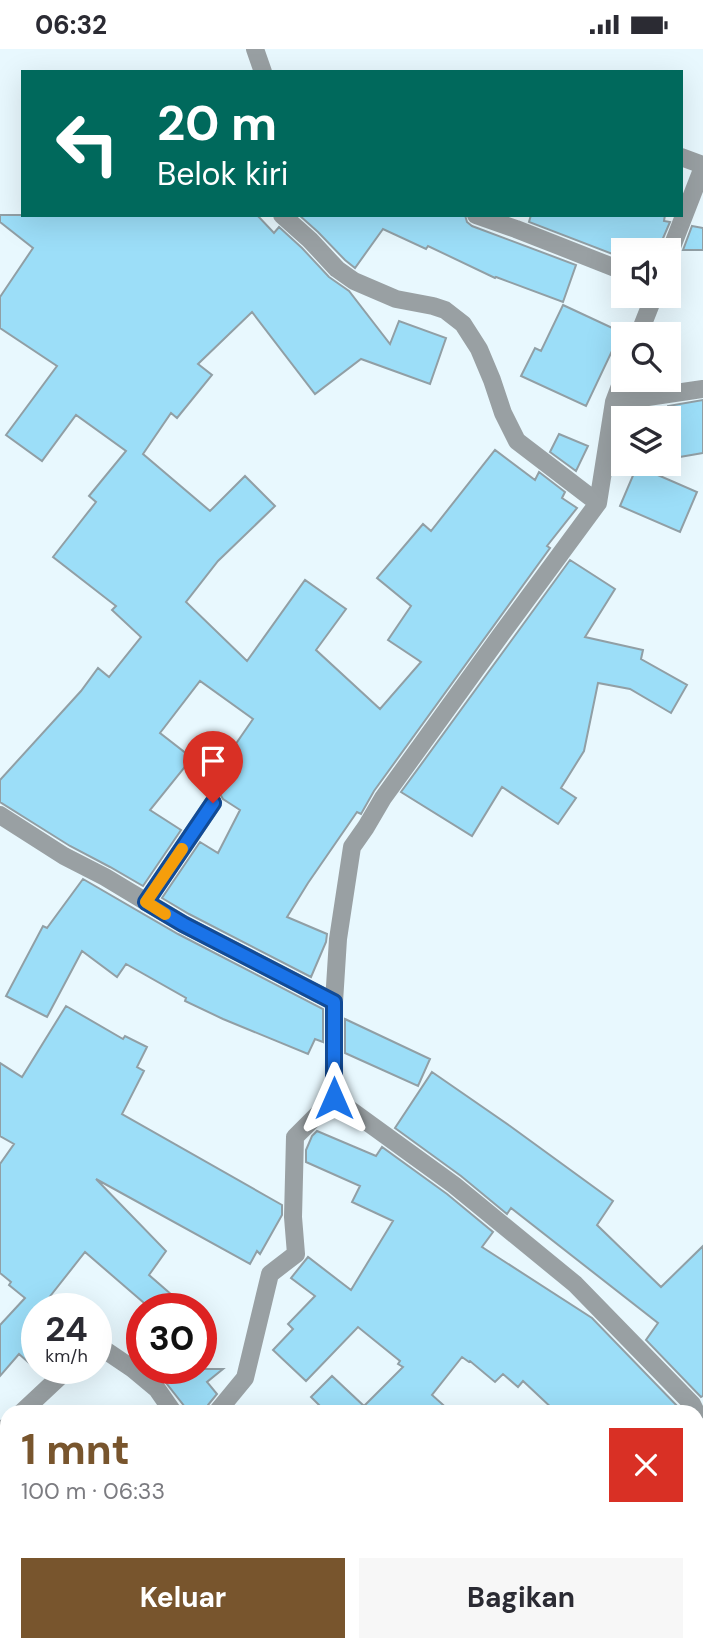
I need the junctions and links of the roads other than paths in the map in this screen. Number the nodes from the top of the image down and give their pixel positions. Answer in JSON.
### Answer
{"nodes":[{"id":1,"x":255,"y":49,"type":"edge"},
{"id":2,"x":261,"y":70,"type":"edge"},
{"id":3,"x":683,"y":158,"type":"edge"},
{"id":4,"x":703,"y":166,"type":"edge"},
{"id":5,"x":284,"y":217,"type":"edge"},
{"id":6,"x":482,"y":217,"type":"edge"},
{"id":7,"x":675,"y":238,"type":"edge"},
{"id":8,"x":611,"y":266,"type":"edge"},
{"id":9,"x":703,"y":389,"type":"edge"},
{"id":10,"x":618,"y":392,"type":"edge"},
{"id":11,"x":614,"y":403,"type":"junction"},
{"id":12,"x":598,"y":503,"type":"junction"},
{"id":13,"x":213,"y":803,"type":"dead end"},
{"id":14,"x":0,"y":815,"type":"edge"},
{"id":15,"x":146,"y":902,"type":"junction"},
{"id":16,"x":334,"y":1002,"type":"junction"},
{"id":17,"x":334,"y":1098,"type":"junction"},
{"id":18,"x":112,"y":1355,"type":"edge"},
{"id":19,"x":52,"y":1384,"type":"edge"},
{"id":20,"x":29,"y":1405,"type":"edge"},
{"id":21,"x":168,"y":1405,"type":"edge"},
{"id":22,"x":223,"y":1405,"type":"edge"},
{"id":23,"x":692,"y":1405,"type":"edge"}],
"edges":[{"from":1,"to":2,"type":"street"},
{"from":3,"to":4,"type":"street"},
{"from":4,"to":7,"type":"street"},
{"from":5,"to":12,"type":"street"},
{"from":6,"to":8,"type":"street"},
{"from":9,"to":11,"type":"street"},
{"from":10,"to":11,"type":"street"},
{"from":11,"to":12,"type":"street"},
{"from":12,"to":16,"type":"street"},
{"from":13,"to":15,"type":"street"},
{"from":14,"to":15,"type":"street"},
{"from":15,"to":16,"type":"street"},
{"from":16,"to":17,"type":"street"},
{"from":17,"to":22,"type":"street"},
{"from":17,"to":23,"type":"street"},
{"from":18,"to":21,"type":"street"},
{"from":19,"to":20,"type":"street"}]}
